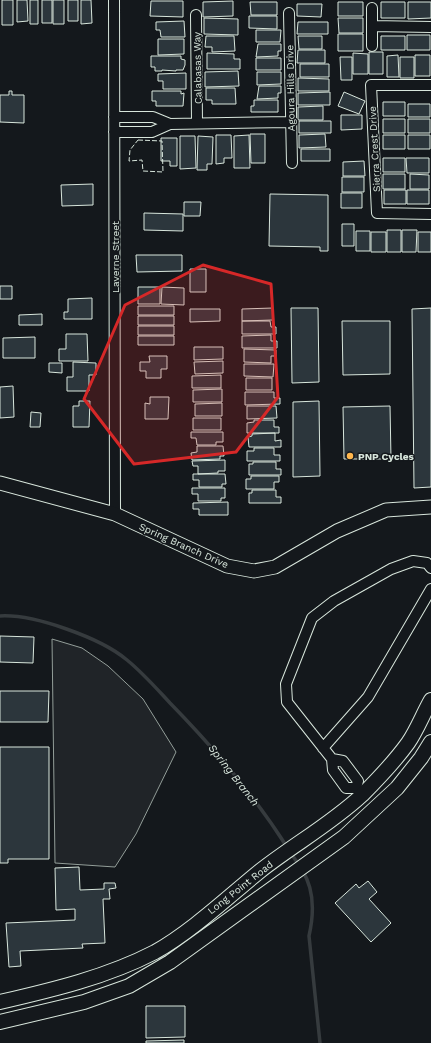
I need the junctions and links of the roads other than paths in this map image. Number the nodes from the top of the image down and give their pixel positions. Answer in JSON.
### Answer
{"nodes":[{"id":1,"x":114,"y":0,"type":"edge"},
{"id":2,"x":372,"y":8,"type":"dead end"},
{"id":3,"x":289,"y":12,"type":"dead end"},
{"id":4,"x":196,"y":15,"type":"dead end"},
{"id":5,"x":372,"y":26,"type":"junction"},
{"id":6,"x":431,"y":26,"type":"edge"},
{"id":7,"x":372,"y":46,"type":"dead end"},
{"id":8,"x":431,"y":86,"type":"edge"},
{"id":9,"x":114,"y":117,"type":"junction"},
{"id":10,"x":197,"y":122,"type":"junction"},
{"id":11,"x":291,"y":122,"type":"junction"},
{"id":12,"x":170,"y":124,"type":"junction"},
{"id":13,"x":114,"y":132,"type":"junction"},
{"id":14,"x":292,"y":163,"type":"dead end"},
{"id":15,"x":431,"y":214,"type":"edge"},
{"id":16,"x":0,"y":482,"type":"edge"},
{"id":17,"x":431,"y":507,"type":"edge"},
{"id":18,"x":115,"y":514,"type":"junction"},
{"id":19,"x":431,"y":568,"type":"edge"},
{"id":20,"x":431,"y":589,"type":"edge"},
{"id":21,"x":431,"y":700,"type":"edge"},
{"id":22,"x":431,"y":742,"type":"edge"},
{"id":23,"x":323,"y":748,"type":"junction"},
{"id":24,"x":358,"y":792,"type":"junction"},
{"id":25,"x":376,"y":807,"type":"junction"},
{"id":26,"x":0,"y":1002,"type":"edge"},
{"id":27,"x":0,"y":1022,"type":"edge"}],
"edges":[{"from":1,"to":9,"type":"street","name":"Laverne Street"},
{"from":2,"to":5,"type":"street"},
{"from":3,"to":11,"type":"street","name":"Agoura Hills Drive"},
{"from":4,"to":10,"type":"street","name":"Calabasas Way"},
{"from":5,"to":6,"type":"street"},
{"from":5,"to":7,"type":"street"},
{"from":8,"to":15,"type":"street","name":"Sierra Crest Drive"},
{"from":9,"to":12,"type":"street"},
{"from":9,"to":13,"type":"street","name":"Laverne Street"},
{"from":10,"to":11,"type":"street"},
{"from":10,"to":12,"type":"street"},
{"from":11,"to":14,"type":"street","name":"Agoura Hills Drive"},
{"from":12,"to":13,"type":"street"},
{"from":13,"to":18,"type":"street","name":"Laverne Street"},
{"from":16,"to":18,"type":"street","name":"Spring Branch Drive"},
{"from":17,"to":18,"type":"street","name":"Spring Branch Drive"},
{"from":19,"to":23,"type":"street"},
{"from":20,"to":23,"type":"street"},
{"from":21,"to":24,"type":"main road","name":"Long Point Road"},
{"from":22,"to":25,"type":"main road","name":"Long Point Road"},
{"from":23,"to":24,"type":"street"},
{"from":24,"to":25,"type":"main road"},
{"from":24,"to":26,"type":"main road","name":"Long Point Road"},
{"from":25,"to":27,"type":"main road","name":"Long Point Road"}]}
